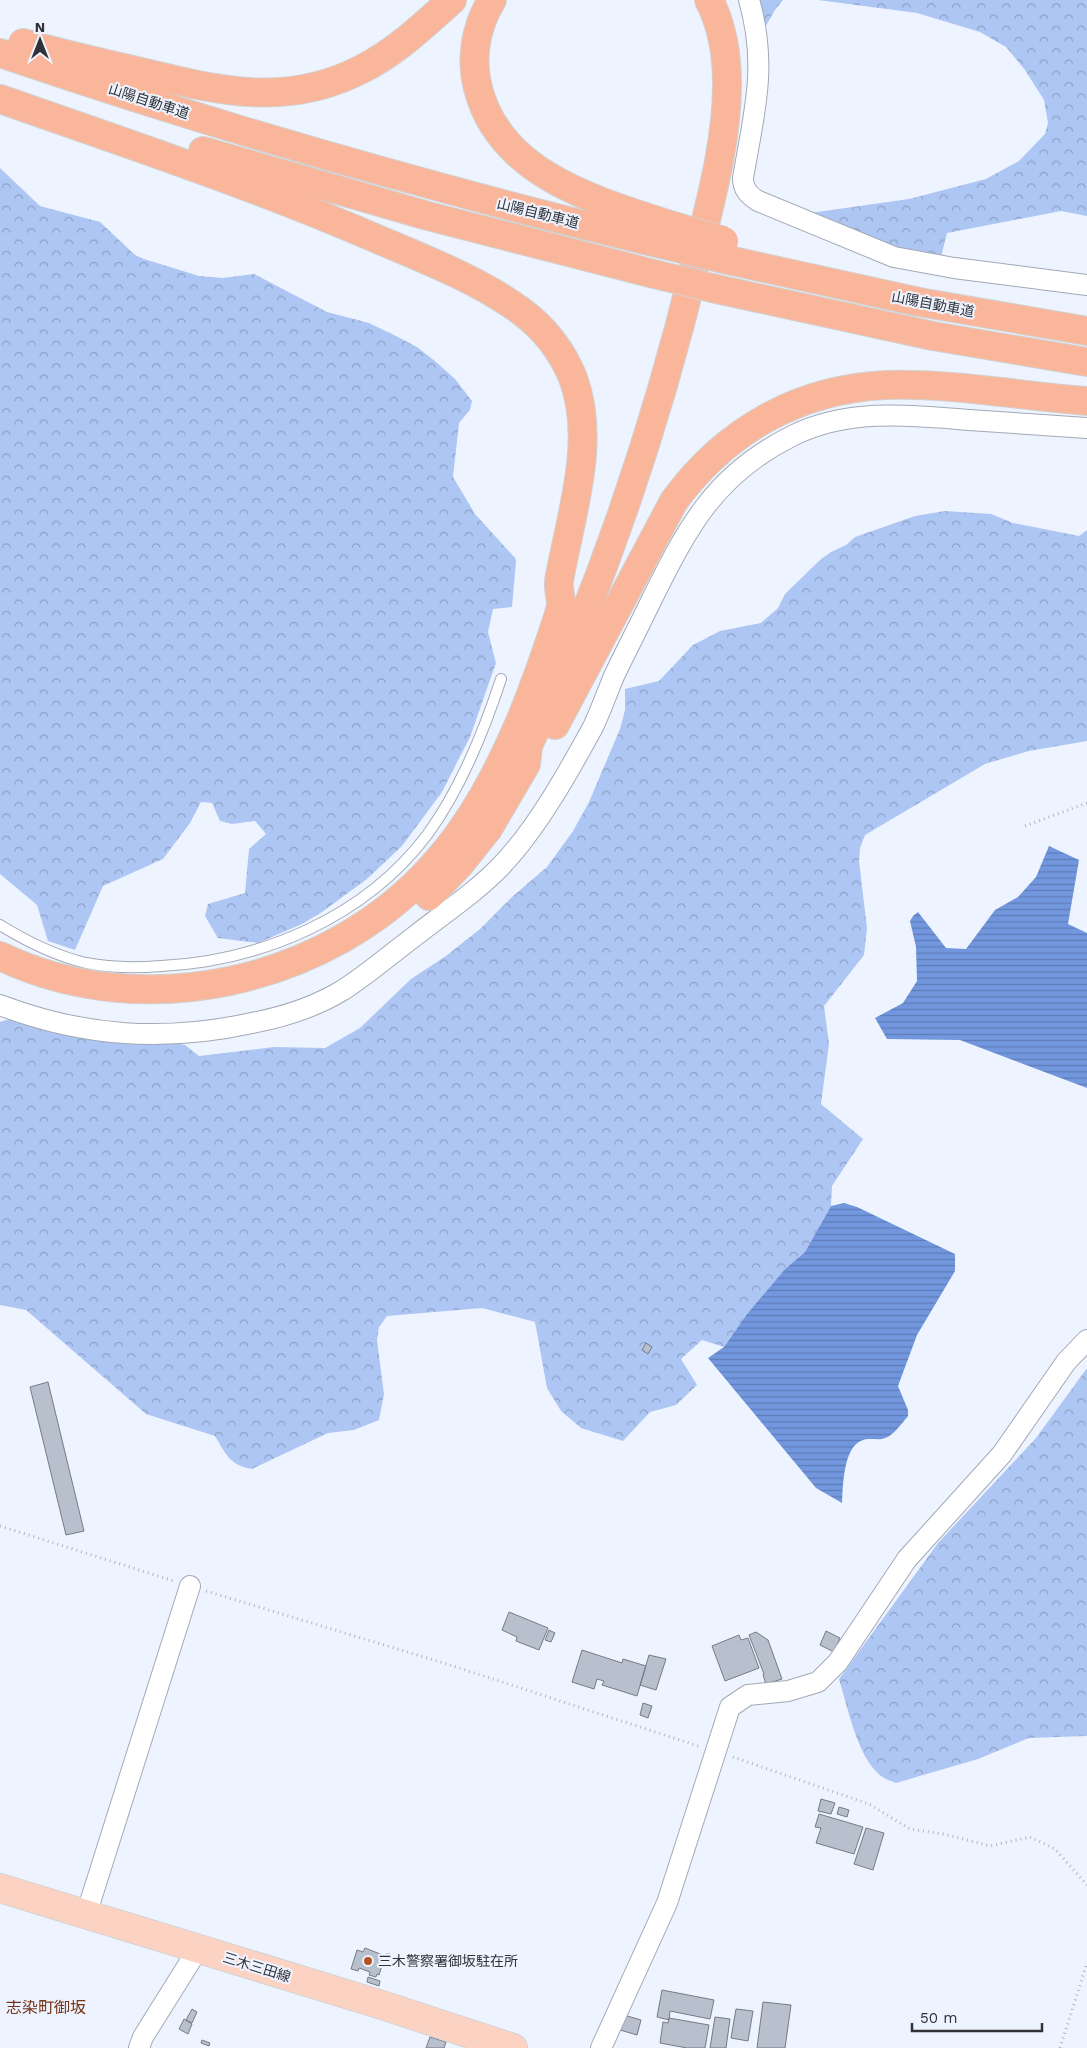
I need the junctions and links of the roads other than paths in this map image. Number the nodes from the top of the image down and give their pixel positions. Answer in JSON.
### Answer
{"nodes":[{"id":1,"x":452,"y":0,"type":"edge"},
{"id":2,"x":492,"y":0,"type":"edge"},
{"id":3,"x":689,"y":0,"type":"edge"},
{"id":4,"x":709,"y":0,"type":"edge"},
{"id":5,"x":749,"y":0,"type":"edge"},
{"id":6,"x":0,"y":36,"type":"edge"},
{"id":7,"x":0,"y":53,"type":"edge"},
{"id":8,"x":0,"y":86,"type":"edge"},
{"id":9,"x":0,"y":99,"type":"edge"},
{"id":10,"x":664,"y":234,"type":"junction"},
{"id":11,"x":722,"y":249,"type":"junction"},
{"id":12,"x":1087,"y":285,"type":"edge"},
{"id":13,"x":1087,"y":316,"type":"edge"},
{"id":14,"x":1087,"y":331,"type":"edge"},
{"id":15,"x":1087,"y":362,"type":"edge"},
{"id":16,"x":1087,"y":401,"type":"edge"},
{"id":17,"x":1087,"y":428,"type":"edge"},
{"id":18,"x":561,"y":604,"type":"junction"},
{"id":19,"x":501,"y":679,"type":"dead end"},
{"id":20,"x":526,"y":764,"type":"junction"},
{"id":21,"x":0,"y":925,"type":"edge"},
{"id":22,"x":0,"y":956,"type":"edge"},
{"id":23,"x":0,"y":975,"type":"edge"},
{"id":24,"x":0,"y":1005,"type":"edge"},
{"id":25,"x":1087,"y":1340,"type":"edge"},
{"id":26,"x":190,"y":1586,"type":"road end"},
{"id":27,"x":0,"y":1888,"type":"edge"},
{"id":28,"x":86,"y":1915,"type":"junction"},
{"id":29,"x":198,"y":1949,"type":"junction"},
{"id":30,"x":139,"y":2048,"type":"edge"},
{"id":31,"x":513,"y":2048,"type":"edge"},
{"id":32,"x":601,"y":2048,"type":"edge"}],
"edges":[{"from":1,"to":6,"type":"highway"},
{"from":2,"to":10,"type":"highway"},
{"from":3,"to":18,"type":"highway"},
{"from":4,"to":20,"type":"highway"},
{"from":5,"to":12,"type":"street"},
{"from":7,"to":10,"type":"highway","name":"山陽自動車道"},
{"from":8,"to":15,"type":"highway","bridge":true},
{"from":9,"to":18,"type":"highway"},
{"from":10,"to":11,"type":"highway","name":"山陽自動車道","bridge":true},
{"from":11,"to":13,"type":"highway"},
{"from":11,"to":14,"type":"highway","name":"山陽自動車道"},
{"from":16,"to":20,"type":"highway"},
{"from":17,"to":24,"type":"street"},
{"from":18,"to":22,"type":"highway"},
{"from":19,"to":21,"type":"lane"},
{"from":20,"to":23,"type":"highway"},
{"from":25,"to":32,"type":"street"},
{"from":26,"to":28,"type":"street"},
{"from":27,"to":28,"type":"main road","name":"三木三田線"},
{"from":28,"to":29,"type":"main road","name":"三木三田線"},
{"from":29,"to":30,"type":"street"},
{"from":29,"to":31,"type":"main road","name":"三木三田線"}]}
